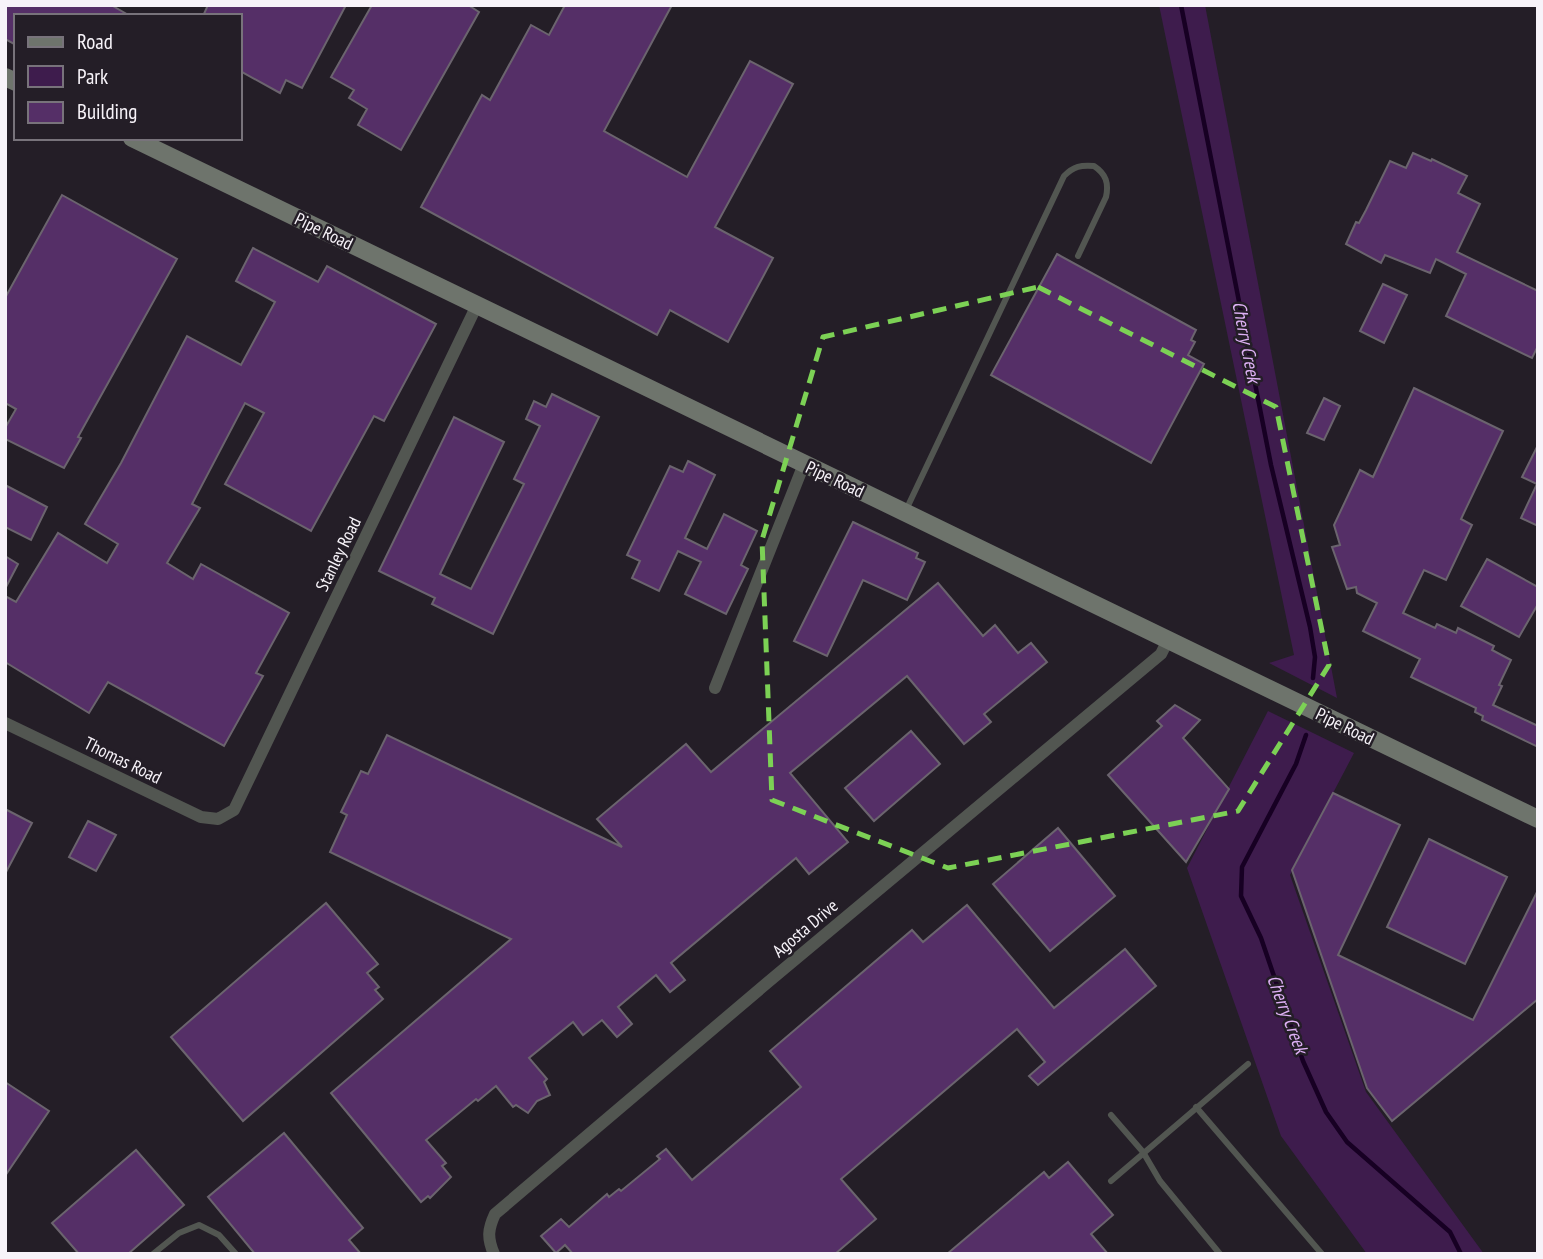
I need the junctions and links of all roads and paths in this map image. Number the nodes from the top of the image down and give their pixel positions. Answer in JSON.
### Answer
{"nodes":[{"id":1,"x":136,"y":140,"type":"edge"},
{"id":2,"x":1078,"y":256,"type":"dead end"},
{"id":3,"x":477,"y":306,"type":"junction"},
{"id":4,"x":804,"y":464,"type":"junction"},
{"id":5,"x":905,"y":512,"type":"junction"},
{"id":6,"x":1168,"y":640,"type":"junction"},
{"id":7,"x":715,"y":688,"type":"dead end"},
{"id":8,"x":5,"y":723,"type":"edge"},
{"id":9,"x":227,"y":816,"type":"joint"},
{"id":10,"x":1538,"y":819,"type":"edge"},
{"id":11,"x":1248,"y":1064,"type":"dead end"},
{"id":12,"x":1196,"y":1107,"type":"junction"},
{"id":13,"x":1111,"y":1115,"type":"dead end"},
{"id":14,"x":1143,"y":1152,"type":"junction"},
{"id":15,"x":1111,"y":1181,"type":"dead end"},
{"id":16,"x":153,"y":1254,"type":"edge"},
{"id":17,"x":236,"y":1254,"type":"edge"},
{"id":18,"x":494,"y":1254,"type":"edge"},
{"id":19,"x":1220,"y":1254,"type":"edge"},
{"id":20,"x":1322,"y":1254,"type":"edge"}],
"edges":[{"from":1,"to":3,"type":"street","name":"Pipe Road"},
{"from":2,"to":5,"type":"lane"},
{"from":3,"to":4,"type":"street","name":"Pipe Road"},
{"from":3,"to":9,"type":"street","name":"Stanley Road"},
{"from":4,"to":5,"type":"street","name":"Pipe Road"},
{"from":4,"to":7,"type":"street"},
{"from":5,"to":6,"type":"street","name":"Pipe Road"},
{"from":6,"to":10,"type":"street","name":"Pipe Road"},
{"from":6,"to":18,"type":"street","name":"Agosta Drive"},
{"from":8,"to":9,"type":"street","name":"Thomas Road"},
{"from":11,"to":12,"type":"lane"},
{"from":12,"to":14,"type":"lane"},
{"from":12,"to":20,"type":"lane"},
{"from":13,"to":14,"type":"lane"},
{"from":14,"to":15,"type":"lane"},
{"from":14,"to":19,"type":"lane"},
{"from":16,"to":17,"type":"lane"}]}
